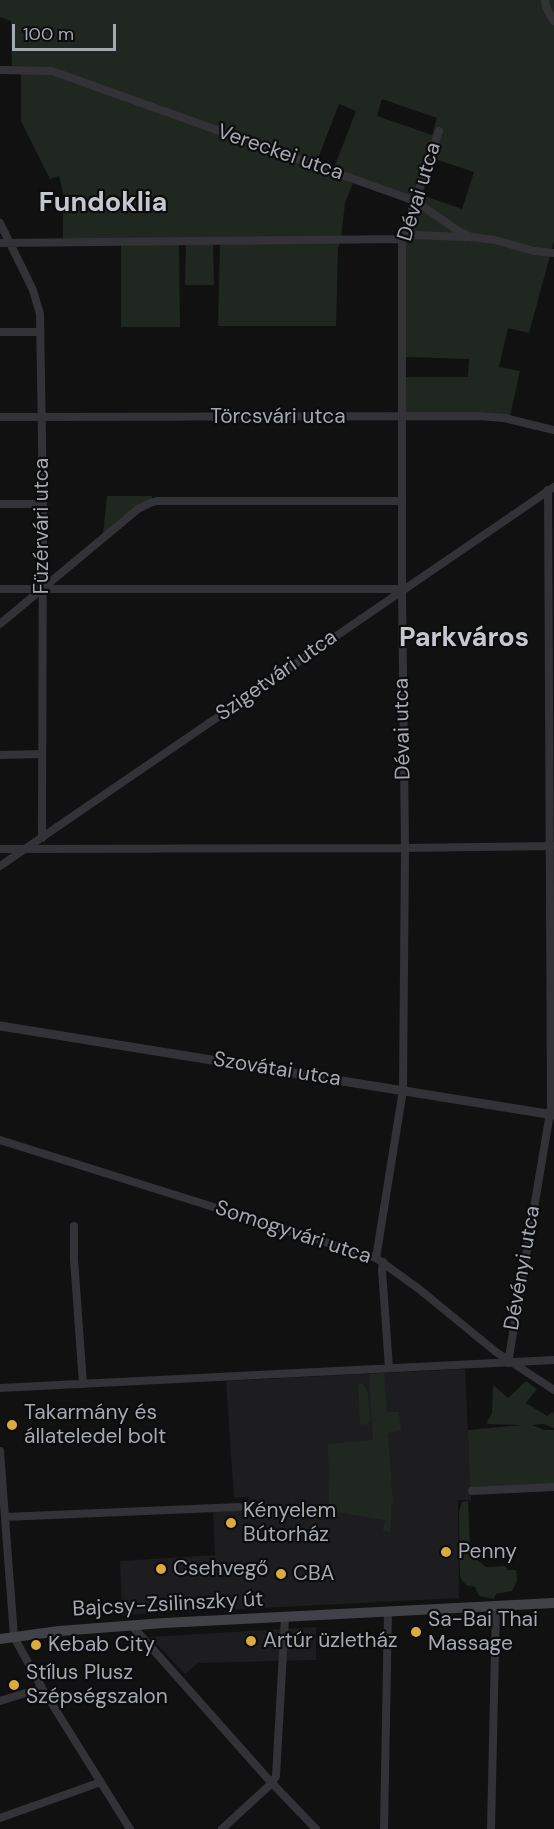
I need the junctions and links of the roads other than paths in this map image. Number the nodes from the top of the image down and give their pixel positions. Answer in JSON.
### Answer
{"nodes":[{"id":1,"x":545,"y":0,"type":"edge"},
{"id":2,"x":554,"y":21,"type":"edge"},
{"id":3,"x":0,"y":70,"type":"edge"},
{"id":4,"x":439,"y":131,"type":"dead end"},
{"id":5,"x":415,"y":201,"type":"junction"},
{"id":6,"x":0,"y":223,"type":"edge"},
{"id":7,"x":471,"y":237,"type":"junction"},
{"id":8,"x":402,"y":239,"type":"junction"},
{"id":9,"x":0,"y":243,"type":"edge"},
{"id":10,"x":10,"y":243,"type":"junction"},
{"id":11,"x":554,"y":253,"type":"edge"},
{"id":12,"x":0,"y":332,"type":"edge"},
{"id":13,"x":40,"y":332,"type":"junction"},
{"id":14,"x":0,"y":417,"type":"edge"},
{"id":15,"x":42,"y":417,"type":"junction"},
{"id":16,"x":403,"y":417,"type":"junction"},
{"id":17,"x":554,"y":430,"type":"edge"},
{"id":18,"x":551,"y":489,"type":"edge"},
{"id":19,"x":402,"y":501,"type":"junction"},
{"id":20,"x":0,"y":504,"type":"edge"},
{"id":21,"x":43,"y":504,"type":"junction"},
{"id":22,"x":0,"y":589,"type":"edge"},
{"id":23,"x":42,"y":589,"type":"junction"},
{"id":24,"x":402,"y":590,"type":"junction"},
{"id":25,"x":0,"y":624,"type":"edge"},
{"id":26,"x":42,"y":754,"type":"junction"},
{"id":27,"x":0,"y":755,"type":"edge"},
{"id":28,"x":42,"y":838,"type":"junction"},
{"id":29,"x":552,"y":846,"type":"edge"},
{"id":30,"x":405,"y":848,"type":"junction"},
{"id":31,"x":0,"y":849,"type":"edge"},
{"id":32,"x":26,"y":849,"type":"junction"},
{"id":33,"x":0,"y":866,"type":"edge"},
{"id":34,"x":0,"y":1026,"type":"edge"},
{"id":35,"x":403,"y":1090,"type":"junction"},
{"id":36,"x":552,"y":1114,"type":"edge"},
{"id":37,"x":0,"y":1140,"type":"edge"},
{"id":38,"x":74,"y":1226,"type":"dead end"},
{"id":39,"x":380,"y":1260,"type":"junction"},
{"id":40,"x":554,"y":1360,"type":"edge"},
{"id":41,"x":510,"y":1361,"type":"junction"},
{"id":42,"x":389,"y":1368,"type":"junction"},
{"id":43,"x":82,"y":1384,"type":"junction"},
{"id":44,"x":0,"y":1388,"type":"edge"},
{"id":45,"x":554,"y":1390,"type":"edge"},
{"id":46,"x":0,"y":1450,"type":"edge"},
{"id":47,"x":554,"y":1487,"type":"edge"},
{"id":48,"x":472,"y":1491,"type":"dead end"},
{"id":49,"x":239,"y":1507,"type":"dead end"},
{"id":50,"x":5,"y":1518,"type":"junction"},
{"id":51,"x":554,"y":1603,"type":"edge"},
{"id":52,"x":496,"y":1606,"type":"junction"},
{"id":53,"x":388,"y":1611,"type":"junction"},
{"id":54,"x":285,"y":1617,"type":"junction"},
{"id":55,"x":133,"y":1626,"type":"junction"},
{"id":56,"x":14,"y":1637,"type":"junction"},
{"id":57,"x":0,"y":1639,"type":"edge"},
{"id":58,"x":42,"y":1688,"type":"junction"},
{"id":59,"x":0,"y":1701,"type":"edge"},
{"id":60,"x":100,"y":1782,"type":"junction"},
{"id":61,"x":272,"y":1783,"type":"junction"},
{"id":62,"x":0,"y":1818,"type":"edge"},
{"id":63,"x":130,"y":1829,"type":"edge"},
{"id":64,"x":222,"y":1829,"type":"edge"},
{"id":65,"x":316,"y":1829,"type":"edge"},
{"id":66,"x":384,"y":1829,"type":"edge"},
{"id":67,"x":491,"y":1829,"type":"edge"}],
"edges":[{"from":1,"to":2,"type":"street"},
{"from":3,"to":5,"type":"street","name":"Vereckei utca"},
{"from":4,"to":5,"type":"street","name":"Dévai utca"},
{"from":5,"to":7,"type":"street","name":"Vereckei utca"},
{"from":5,"to":8,"type":"street","name":"Dévai utca"},
{"from":6,"to":10,"type":"street","name":"Füzérvári utca"},
{"from":7,"to":8,"type":"street"},
{"from":7,"to":11,"type":"street","name":"Vereckei utca"},
{"from":8,"to":10,"type":"street"},
{"from":8,"to":16,"type":"street","name":"Dévai utca"},
{"from":9,"to":10,"type":"street"},
{"from":10,"to":13,"type":"street","name":"Füzérvári utca"},
{"from":12,"to":13,"type":"street"},
{"from":13,"to":15,"type":"street","name":"Füzérvári utca"},
{"from":14,"to":15,"type":"street","name":"Törcsvári utca"},
{"from":15,"to":16,"type":"street","name":"Törcsvári utca"},
{"from":15,"to":21,"type":"street","name":"Füzérvári utca"},
{"from":16,"to":17,"type":"street","name":"Törcsvári utca"},
{"from":16,"to":19,"type":"street","name":"Dévai utca"},
{"from":18,"to":24,"type":"street","name":"Szigetvári utca"},
{"from":18,"to":29,"type":"street","name":"Dévényi utca"},
{"from":19,"to":23,"type":"street"},
{"from":19,"to":24,"type":"street","name":"Dévai utca"},
{"from":20,"to":21,"type":"street"},
{"from":21,"to":23,"type":"street","name":"Füzérvári utca"},
{"from":22,"to":23,"type":"street"},
{"from":23,"to":24,"type":"street"},
{"from":23,"to":25,"type":"street"},
{"from":23,"to":26,"type":"street","name":"Füzérvári utca"},
{"from":24,"to":28,"type":"street","name":"Szigetvári utca"},
{"from":24,"to":30,"type":"street","name":"Dévai utca"},
{"from":26,"to":27,"type":"street"},
{"from":26,"to":28,"type":"street","name":"Füzérvári utca"},
{"from":28,"to":32,"type":"street","name":"Szigetvári utca"},
{"from":29,"to":30,"type":"street"},
{"from":29,"to":36,"type":"street","name":"Dévényi utca"},
{"from":30,"to":32,"type":"street"},
{"from":30,"to":35,"type":"street","name":"Dévai utca"},
{"from":31,"to":32,"type":"street"},
{"from":32,"to":33,"type":"street","name":"Szigetvári utca"},
{"from":34,"to":35,"type":"street","name":"Szovátai utca"},
{"from":35,"to":36,"type":"street","name":"Szovátai utca"},
{"from":35,"to":39,"type":"street","name":"Dévai utca"},
{"from":36,"to":41,"type":"street","name":"Dévényi utca"},
{"from":37,"to":39,"type":"street","name":"Somogyvári utca"},
{"from":38,"to":43,"type":"street"},
{"from":39,"to":41,"type":"street","name":"Somogyvári utca"},
{"from":39,"to":42,"type":"street","name":"Dévai utca"},
{"from":40,"to":41,"type":"street"},
{"from":41,"to":42,"type":"street"},
{"from":41,"to":45,"type":"street","name":"Somogyvári utca"},
{"from":42,"to":43,"type":"street"},
{"from":43,"to":44,"type":"street"},
{"from":46,"to":50,"type":"street"},
{"from":47,"to":48,"type":"street"},
{"from":49,"to":50,"type":"street"},
{"from":50,"to":56,"type":"street"},
{"from":51,"to":52,"type":"main road","name":"Bajcsy-Zsilinszky út"},
{"from":52,"to":53,"type":"main road","name":"Bajcsy-Zsilinszky út"},
{"from":52,"to":67,"type":"street"},
{"from":53,"to":54,"type":"main road","name":"Bajcsy-Zsilinszky út"},
{"from":53,"to":66,"type":"street"},
{"from":54,"to":55,"type":"main road","name":"Bajcsy-Zsilinszky út"},
{"from":54,"to":61,"type":"street"},
{"from":55,"to":56,"type":"main road","name":"Bajcsy-Zsilinszky út"},
{"from":55,"to":61,"type":"street"},
{"from":56,"to":57,"type":"main road","name":"Bajcsy-Zsilinszky út"},
{"from":56,"to":58,"type":"street"},
{"from":58,"to":59,"type":"street"},
{"from":58,"to":60,"type":"street"},
{"from":60,"to":62,"type":"street"},
{"from":60,"to":63,"type":"street"},
{"from":61,"to":64,"type":"street"},
{"from":61,"to":65,"type":"street"}]}
